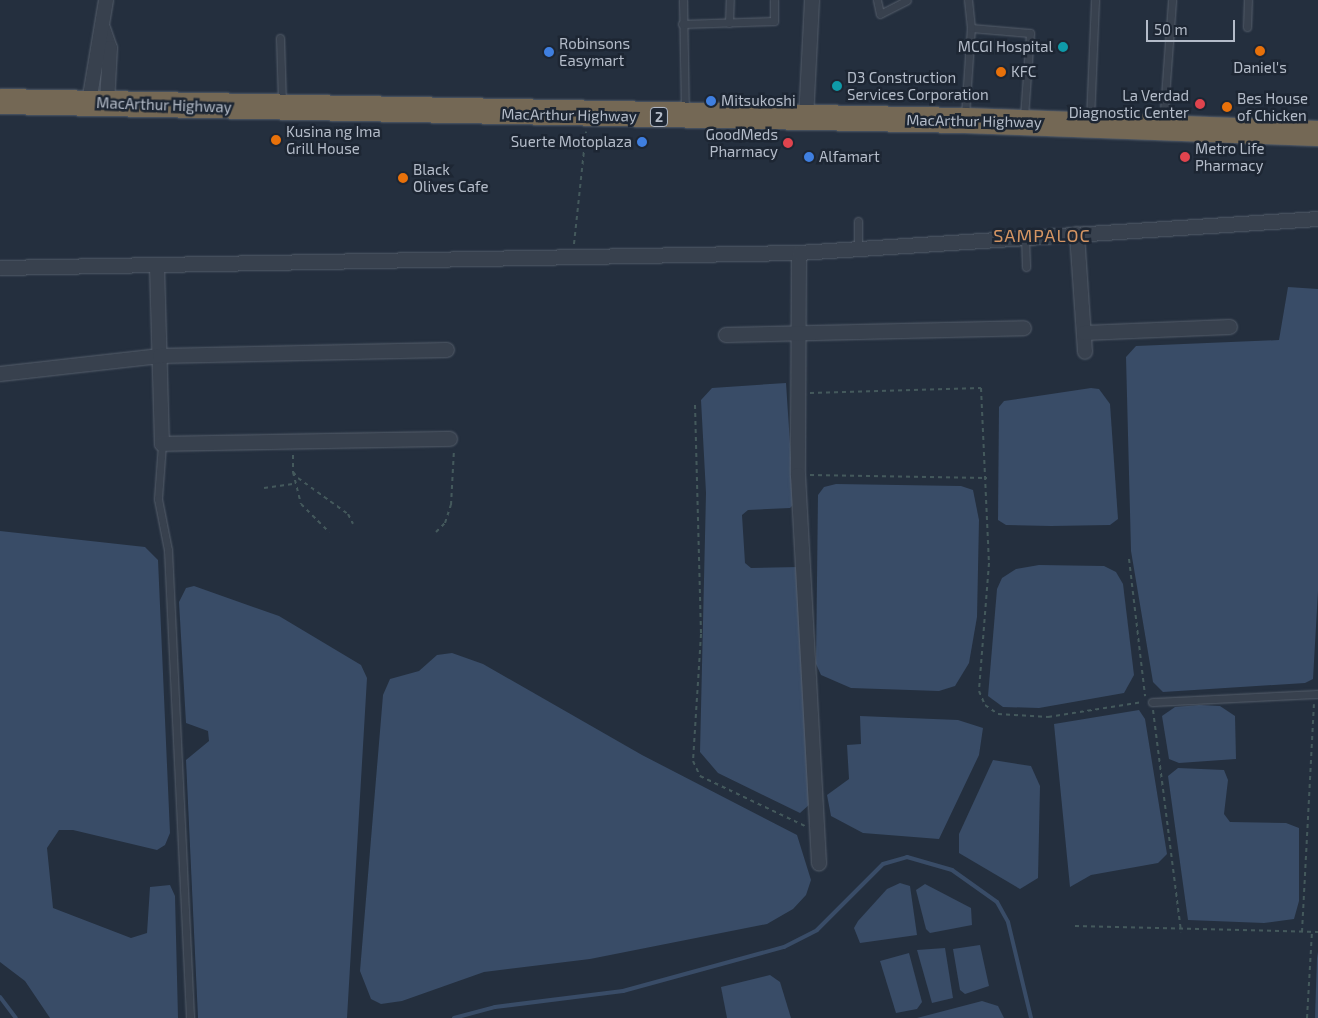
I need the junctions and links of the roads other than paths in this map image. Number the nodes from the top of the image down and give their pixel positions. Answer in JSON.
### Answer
{"nodes":[{"id":1,"x":106,"y":0,"type":"edge"},
{"id":2,"x":683,"y":0,"type":"edge"},
{"id":3,"x":730,"y":0,"type":"edge"},
{"id":4,"x":774,"y":0,"type":"edge"},
{"id":5,"x":812,"y":0,"type":"edge"},
{"id":6,"x":877,"y":0,"type":"edge"},
{"id":7,"x":907,"y":0,"type":"edge"},
{"id":8,"x":968,"y":0,"type":"edge"},
{"id":9,"x":1095,"y":0,"type":"edge"},
{"id":10,"x":1172,"y":0,"type":"edge"},
{"id":11,"x":1248,"y":0,"type":"edge"},
{"id":12,"x":729,"y":23,"type":"junction"},
{"id":13,"x":682,"y":24,"type":"junction"},
{"id":14,"x":1247,"y":27,"type":"dead end"},
{"id":15,"x":971,"y":28,"type":"junction"},
{"id":16,"x":280,"y":38,"type":"dead end"},
{"id":17,"x":0,"y":101,"type":"edge"},
{"id":18,"x":98,"y":102,"type":"junction"},
{"id":19,"x":282,"y":108,"type":"junction"},
{"id":20,"x":686,"y":118,"type":"junction"},
{"id":21,"x":806,"y":120,"type":"junction"},
{"id":22,"x":964,"y":120,"type":"junction"},
{"id":23,"x":1023,"y":122,"type":"junction"},
{"id":24,"x":1090,"y":125,"type":"junction"},
{"id":25,"x":1163,"y":131,"type":"junction"},
{"id":26,"x":1318,"y":133,"type":"edge"},
{"id":27,"x":1318,"y":219,"type":"edge"},
{"id":28,"x":858,"y":221,"type":"dead end"},
{"id":29,"x":1076,"y":234,"type":"junction"},
{"id":30,"x":1025,"y":236,"type":"junction"},
{"id":31,"x":858,"y":248,"type":"junction"},
{"id":32,"x":799,"y":253,"type":"junction"},
{"id":33,"x":157,"y":266,"type":"junction"},
{"id":34,"x":1026,"y":266,"type":"dead end"},
{"id":35,"x":0,"y":268,"type":"edge"},
{"id":36,"x":1230,"y":327,"type":"dead end"},
{"id":37,"x":1025,"y":328,"type":"dead end"},
{"id":38,"x":1084,"y":333,"type":"junction"},
{"id":39,"x":799,"y":334,"type":"junction"},
{"id":40,"x":726,"y":335,"type":"dead end"},
{"id":41,"x":447,"y":350,"type":"dead end"},
{"id":42,"x":1085,"y":352,"type":"dead end"},
{"id":43,"x":160,"y":356,"type":"junction"},
{"id":44,"x":0,"y":374,"type":"edge"},
{"id":45,"x":450,"y":439,"type":"road end"},
{"id":46,"x":162,"y":444,"type":"junction"},
{"id":47,"x":1316,"y":694,"type":"edge"},
{"id":48,"x":1149,"y":702,"type":"road end"},
{"id":49,"x":819,"y":863,"type":"dead end"},
{"id":50,"x":190,"y":1018,"type":"edge"}],
"edges":[{"from":1,"to":18,"type":"street"},
{"from":2,"to":13,"type":"lane"},
{"from":3,"to":12,"type":"lane"},
{"from":4,"to":12,"type":"lane"},
{"from":5,"to":21,"type":"street"},
{"from":6,"to":7,"type":"lane"},
{"from":8,"to":15,"type":"lane"},
{"from":9,"to":24,"type":"lane"},
{"from":10,"to":25,"type":"lane"},
{"from":11,"to":14,"type":"lane"},
{"from":12,"to":13,"type":"lane"},
{"from":13,"to":20,"type":"lane"},
{"from":15,"to":22,"type":"lane"},
{"from":15,"to":23,"type":"lane"},
{"from":16,"to":19,"type":"lane"},
{"from":17,"to":18,"type":"highway","name":"MacArthur Highway","number":"2"},
{"from":18,"to":19,"type":"highway","name":"MacArthur Highway","number":"2"},
{"from":19,"to":20,"type":"highway","name":"MacArthur Highway","number":"2"},
{"from":20,"to":21,"type":"highway","name":"MacArthur Highway","number":"2"},
{"from":21,"to":22,"type":"highway","name":"MacArthur Highway","number":"2"},
{"from":22,"to":23,"type":"highway","name":"MacArthur Highway","number":"2"},
{"from":23,"to":24,"type":"highway","name":"MacArthur Highway","number":"2"},
{"from":24,"to":25,"type":"highway","name":"MacArthur Highway","number":"2"},
{"from":25,"to":26,"type":"highway","name":"MacArthur Highway","number":"2"},
{"from":27,"to":29,"type":"street"},
{"from":28,"to":31,"type":"lane"},
{"from":29,"to":30,"type":"street"},
{"from":29,"to":38,"type":"street"},
{"from":30,"to":31,"type":"street"},
{"from":30,"to":34,"type":"lane"},
{"from":31,"to":32,"type":"street"},
{"from":32,"to":33,"type":"street"},
{"from":32,"to":39,"type":"street"},
{"from":33,"to":35,"type":"street"},
{"from":33,"to":43,"type":"street"},
{"from":36,"to":38,"type":"street"},
{"from":37,"to":39,"type":"street"},
{"from":38,"to":42,"type":"street"},
{"from":39,"to":40,"type":"street"},
{"from":39,"to":49,"type":"street"},
{"from":41,"to":43,"type":"street"},
{"from":43,"to":44,"type":"street"},
{"from":43,"to":46,"type":"street"},
{"from":45,"to":46,"type":"street"},
{"from":46,"to":50,"type":"lane"},
{"from":47,"to":48,"type":"lane"}]}
